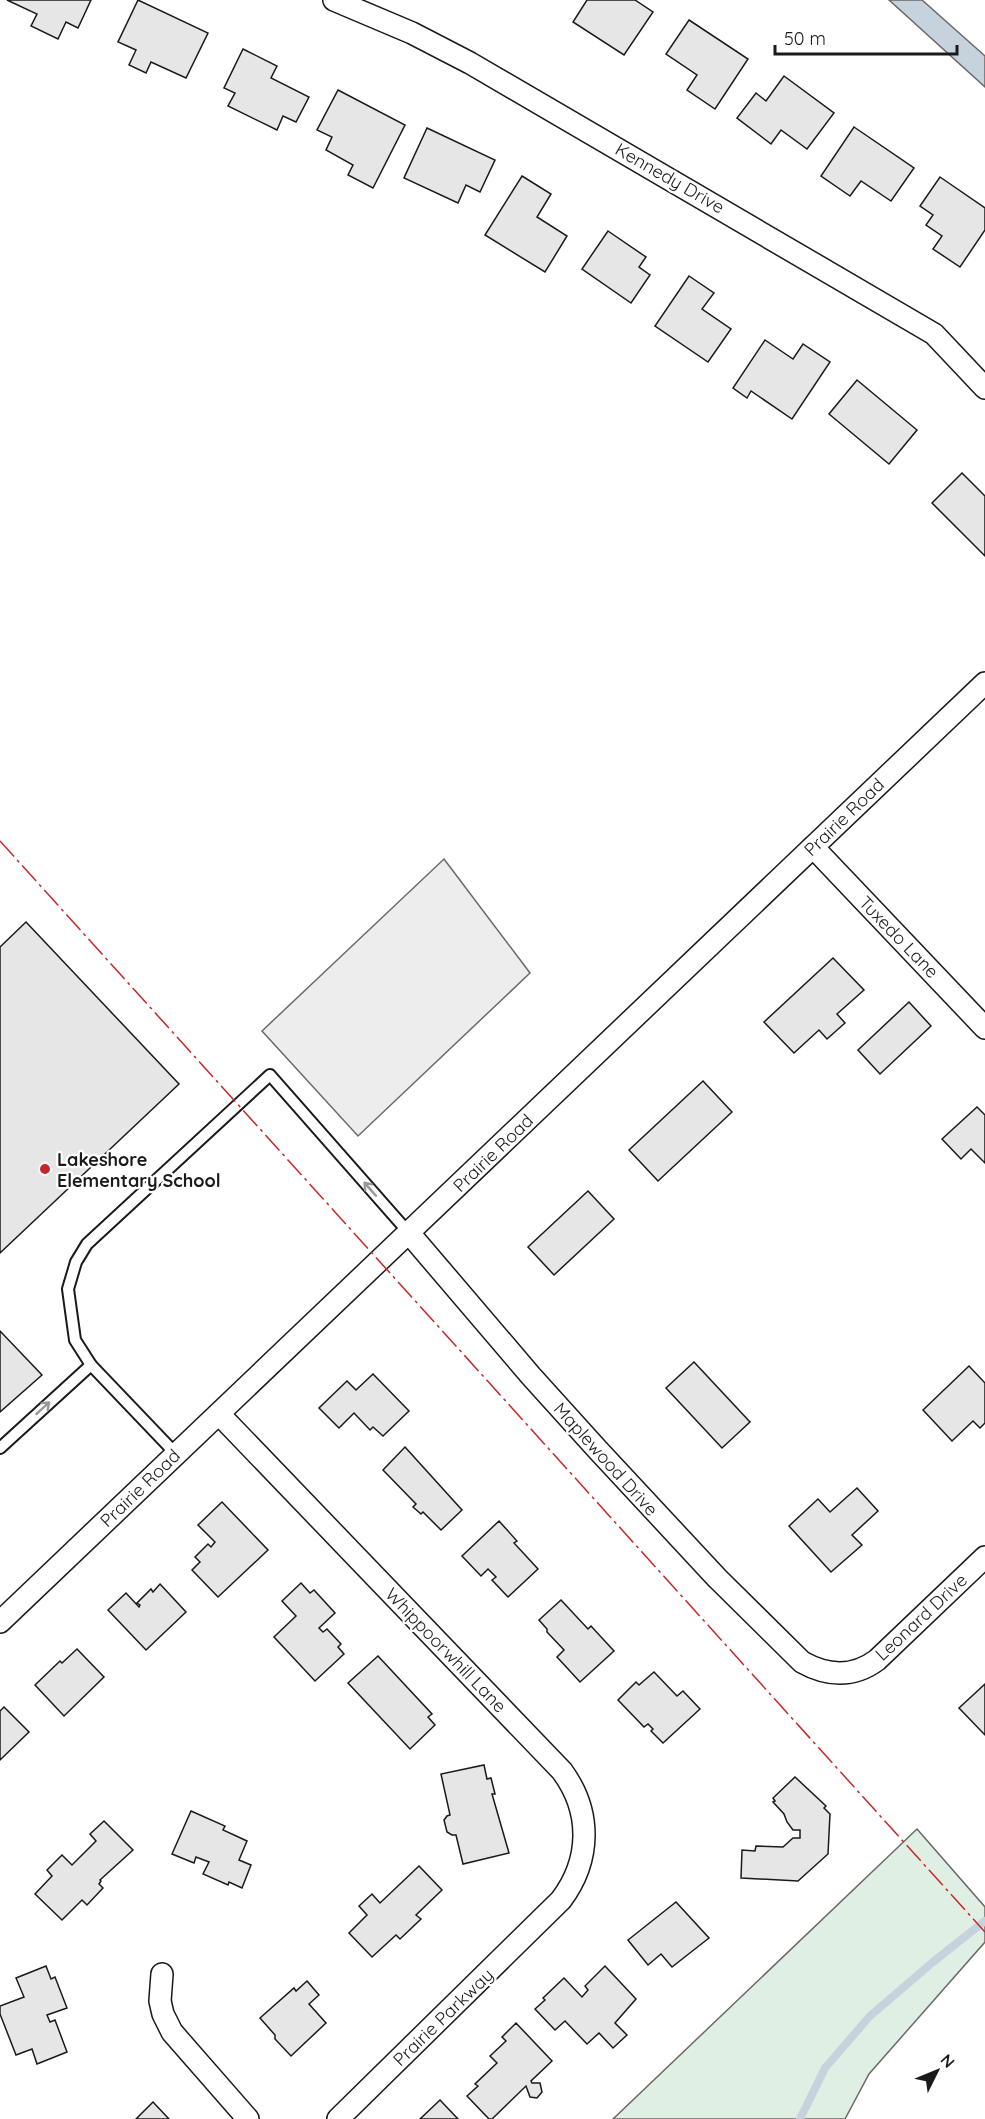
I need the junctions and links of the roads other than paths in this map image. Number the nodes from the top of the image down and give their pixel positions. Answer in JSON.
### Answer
{"nodes":[{"id":1,"x":334,"y":0,"type":"edge"},
{"id":2,"x":985,"y":388,"type":"edge"},
{"id":3,"x":985,"y":683,"type":"edge"},
{"id":4,"x":813,"y":847,"type":"junction"},
{"id":5,"x":985,"y":1028,"type":"edge"},
{"id":6,"x":409,"y":1233,"type":"junction"},
{"id":7,"x":91,"y":1365,"type":"junction"},
{"id":8,"x":219,"y":1414,"type":"junction"},
{"id":9,"x":0,"y":1448,"type":"edge"},
{"id":10,"x":176,"y":1454,"type":"junction"},
{"id":11,"x":985,"y":1557,"type":"edge"},
{"id":12,"x":0,"y":1622,"type":"edge"},
{"id":13,"x":818,"y":1670,"type":"joint"},
{"id":14,"x":547,"y":1915,"type":"joint"},
{"id":15,"x":162,"y":1974,"type":"dead end"},
{"id":16,"x":248,"y":2119,"type":"edge"},
{"id":17,"x":338,"y":2119,"type":"edge"}],
"edges":[{"from":1,"to":2,"type":"street","name":"Kennedy Drive"},
{"from":3,"to":4,"type":"street","name":"Prairie Road"},
{"from":4,"to":5,"type":"street","name":"Tuxedo Lane"},
{"from":4,"to":6,"type":"street","name":"Prairie Road"},
{"from":6,"to":7,"type":"lane","one_way":true},
{"from":6,"to":8,"type":"street","name":"Prairie Road"},
{"from":6,"to":13,"type":"street","name":"Maplewood Drive"},
{"from":9,"to":7,"type":"lane","one_way":true},
{"from":7,"to":10,"type":"lane"},
{"from":8,"to":10,"type":"street","name":"Prairie Road"},
{"from":8,"to":14,"type":"street","name":"Whippoorwhill Lane"},
{"from":10,"to":12,"type":"street","name":"Prairie Road"},
{"from":11,"to":13,"type":"street","name":"Leonard Drive"},
{"from":14,"to":17,"type":"street","name":"Prairie Parkway"},
{"from":15,"to":16,"type":"street"}]}
